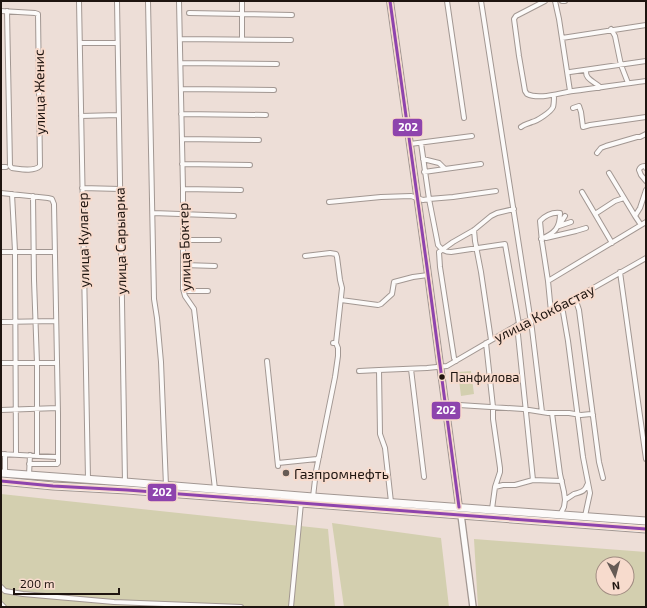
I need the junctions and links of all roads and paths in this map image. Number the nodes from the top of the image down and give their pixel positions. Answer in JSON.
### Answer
{"nodes":[{"id":1,"x":79,"y":1,"type":"edge"},
{"id":2,"x":116,"y":1,"type":"edge"},
{"id":3,"x":148,"y":1,"type":"edge"},
{"id":4,"x":179,"y":1,"type":"edge"},
{"id":5,"x":242,"y":1,"type":"edge"},
{"id":6,"x":390,"y":1,"type":"edge"},
{"id":7,"x":448,"y":1,"type":"edge"},
{"id":8,"x":481,"y":1,"type":"edge"},
{"id":9,"x":545,"y":1,"type":"edge"},
{"id":10,"x":555,"y":1,"type":"edge"},
{"id":11,"x":565,"y":1,"type":"edge"},
{"id":12,"x":562,"y":2,"type":"edge"},
{"id":13,"x":1,"y":10,"type":"edge"},
{"id":14,"x":7,"y":11,"type":"junction"},
{"id":15,"x":189,"y":13,"type":"dead end"},
{"id":16,"x":242,"y":14,"type":"junction"},
{"id":17,"x":292,"y":15,"type":"dead end"},
{"id":18,"x":646,"y":25,"type":"edge"},
{"id":19,"x":612,"y":29,"type":"junction"},
{"id":20,"x":562,"y":38,"type":"junction"},
{"id":21,"x":180,"y":39,"type":"junction"},
{"id":22,"x":242,"y":39,"type":"junction"},
{"id":23,"x":291,"y":40,"type":"dead end"},
{"id":24,"x":80,"y":43,"type":"junction"},
{"id":25,"x":117,"y":43,"type":"junction"},
{"id":26,"x":646,"y":61,"type":"edge"},
{"id":27,"x":181,"y":63,"type":"junction"},
{"id":28,"x":277,"y":64,"type":"dead end"},
{"id":29,"x":621,"y":65,"type":"junction"},
{"id":30,"x":586,"y":70,"type":"junction"},
{"id":31,"x":570,"y":72,"type":"dead end"},
{"id":32,"x":646,"y":81,"type":"edge"},
{"id":33,"x":628,"y":84,"type":"junction"},
{"id":34,"x":599,"y":88,"type":"junction"},
{"id":35,"x":181,"y":89,"type":"junction"},
{"id":36,"x":274,"y":90,"type":"dead end"},
{"id":37,"x":570,"y":92,"type":"junction"},
{"id":38,"x":554,"y":95,"type":"junction"},
{"id":39,"x":573,"y":108,"type":"dead end"},
{"id":40,"x":181,"y":114,"type":"junction"},
{"id":41,"x":118,"y":115,"type":"junction"},
{"id":42,"x":266,"y":115,"type":"dead end"},
{"id":43,"x":81,"y":116,"type":"junction"},
{"id":44,"x":646,"y":117,"type":"edge"},
{"id":45,"x":464,"y":118,"type":"dead end"},
{"id":46,"x":521,"y":127,"type":"dead end"},
{"id":47,"x":646,"y":134,"type":"edge"},
{"id":48,"x":472,"y":136,"type":"dead end"},
{"id":49,"x":182,"y":139,"type":"junction"},
{"id":50,"x":259,"y":140,"type":"dead end"},
{"id":51,"x":410,"y":144,"type":"junction"},
{"id":52,"x":421,"y":144,"type":"junction"},
{"id":53,"x":597,"y":153,"type":"dead end"},
{"id":54,"x":422,"y":159,"type":"junction"},
{"id":55,"x":182,"y":164,"type":"junction"},
{"id":56,"x":481,"y":164,"type":"dead end"},
{"id":57,"x":250,"y":165,"type":"dead end"},
{"id":58,"x":646,"y":168,"type":"edge"},
{"id":59,"x":445,"y":169,"type":"junction"},
{"id":60,"x":424,"y":172,"type":"junction"},
{"id":61,"x":609,"y":173,"type":"dead end"},
{"id":62,"x":646,"y":181,"type":"edge"},
{"id":63,"x":82,"y":188,"type":"junction"},
{"id":64,"x":120,"y":189,"type":"junction"},
{"id":65,"x":183,"y":189,"type":"junction"},
{"id":66,"x":241,"y":190,"type":"dead end"},
{"id":67,"x":646,"y":190,"type":"edge"},
{"id":68,"x":496,"y":191,"type":"dead end"},
{"id":69,"x":582,"y":192,"type":"dead end"},
{"id":70,"x":1,"y":193,"type":"edge"},
{"id":71,"x":12,"y":194,"type":"junction"},
{"id":72,"x":33,"y":196,"type":"junction"},
{"id":73,"x":624,"y":198,"type":"junction"},
{"id":74,"x":421,"y":199,"type":"junction"},
{"id":75,"x":429,"y":199,"type":"junction"},
{"id":76,"x":329,"y":202,"type":"dead end"},
{"id":77,"x":514,"y":209,"type":"junction"},
{"id":78,"x":153,"y":213,"type":"junction"},
{"id":79,"x":596,"y":214,"type":"junction"},
{"id":80,"x":182,"y":215,"type":"junction"},
{"id":81,"x":234,"y":216,"type":"dead end"},
{"id":82,"x":565,"y":216,"type":"dead end"},
{"id":83,"x":635,"y":216,"type":"junction"},
{"id":84,"x":571,"y":222,"type":"dead end"},
{"id":85,"x":646,"y":222,"type":"edge"},
{"id":86,"x":641,"y":225,"type":"junction"},
{"id":87,"x":558,"y":226,"type":"junction"},
{"id":88,"x":586,"y":228,"type":"dead end"},
{"id":89,"x":474,"y":230,"type":"junction"},
{"id":90,"x":542,"y":239,"type":"junction"},
{"id":91,"x":183,"y":240,"type":"junction"},
{"id":92,"x":219,"y":240,"type":"dead end"},
{"id":93,"x":612,"y":242,"type":"junction"},
{"id":94,"x":476,"y":249,"type":"junction"},
{"id":95,"x":442,"y":250,"type":"junction"},
{"id":96,"x":15,"y":251,"type":"junction"},
{"id":97,"x":1,"y":252,"type":"edge"},
{"id":98,"x":34,"y":252,"type":"junction"},
{"id":99,"x":55,"y":252,"type":"junction"},
{"id":100,"x":305,"y":256,"type":"dead end"},
{"id":101,"x":646,"y":258,"type":"edge"},
{"id":102,"x":184,"y":265,"type":"junction"},
{"id":103,"x":215,"y":266,"type":"dead end"},
{"id":104,"x":620,"y":272,"type":"junction"},
{"id":105,"x":428,"y":275,"type":"junction"},
{"id":106,"x":548,"y":281,"type":"junction"},
{"id":107,"x":183,"y":289,"type":"junction"},
{"id":108,"x":208,"y":291,"type":"dead end"},
{"id":109,"x":575,"y":298,"type":"junction"},
{"id":110,"x":341,"y":300,"type":"junction"},
{"id":111,"x":561,"y":306,"type":"junction"},
{"id":112,"x":551,"y":312,"type":"junction"},
{"id":113,"x":531,"y":319,"type":"junction"},
{"id":114,"x":15,"y":321,"type":"junction"},
{"id":115,"x":36,"y":321,"type":"junction"},
{"id":116,"x":56,"y":321,"type":"junction"},
{"id":117,"x":1,"y":322,"type":"edge"},
{"id":118,"x":518,"y":325,"type":"junction"},
{"id":119,"x":491,"y":340,"type":"junction"},
{"id":120,"x":486,"y":343,"type":"junction"},
{"id":121,"x":267,"y":361,"type":"dead end"},
{"id":122,"x":456,"y":361,"type":"junction"},
{"id":123,"x":1,"y":363,"type":"edge"},
{"id":124,"x":15,"y":363,"type":"junction"},
{"id":125,"x":37,"y":363,"type":"junction"},
{"id":126,"x":57,"y":363,"type":"junction"},
{"id":127,"x":440,"y":367,"type":"junction"},
{"id":128,"x":410,"y":369,"type":"junction"},
{"id":129,"x":379,"y":370,"type":"junction"},
{"id":130,"x":359,"y":371,"type":"dead end"},
{"id":131,"x":459,"y":405,"type":"dead end"},
{"id":132,"x":493,"y":407,"type":"junction"},
{"id":133,"x":58,"y":408,"type":"junction"},
{"id":134,"x":37,"y":409,"type":"junction"},
{"id":135,"x":1,"y":410,"type":"edge"},
{"id":136,"x":15,"y":410,"type":"junction"},
{"id":137,"x":526,"y":410,"type":"junction"},
{"id":138,"x":542,"y":412,"type":"junction"},
{"id":139,"x":552,"y":413,"type":"junction"},
{"id":140,"x":578,"y":415,"type":"junction"},
{"id":141,"x":593,"y":415,"type":"junction"},
{"id":142,"x":3,"y":454,"type":"edge"},
{"id":143,"x":16,"y":454,"type":"junction"},
{"id":144,"x":30,"y":455,"type":"junction"},
{"id":145,"x":37,"y":455,"type":"junction"},
{"id":146,"x":57,"y":457,"type":"junction"},
{"id":147,"x":319,"y":457,"type":"junction"},
{"id":148,"x":646,"y":459,"type":"edge"},
{"id":149,"x":29,"y":464,"type":"junction"},
{"id":150,"x":3,"y":473,"type":"edge"},
{"id":151,"x":29,"y":475,"type":"junction"},
{"id":152,"x":53,"y":476,"type":"junction"},
{"id":153,"x":424,"y":477,"type":"dead end"},
{"id":154,"x":603,"y":478,"type":"dead end"},
{"id":155,"x":88,"y":479,"type":"junction"},
{"id":156,"x":1,"y":480,"type":"edge"},
{"id":157,"x":533,"y":480,"type":"junction"},
{"id":158,"x":125,"y":482,"type":"junction"},
{"id":159,"x":562,"y":482,"type":"junction"},
{"id":160,"x":588,"y":483,"type":"junction"},
{"id":161,"x":52,"y":486,"type":"junction"},
{"id":162,"x":166,"y":486,"type":"junction"},
{"id":163,"x":495,"y":487,"type":"junction"},
{"id":164,"x":215,"y":489,"type":"junction"},
{"id":165,"x":247,"y":491,"type":"junction"},
{"id":166,"x":313,"y":497,"type":"junction"},
{"id":167,"x":246,"y":499,"type":"junction"},
{"id":168,"x":565,"y":500,"type":"junction"},
{"id":169,"x":391,"y":502,"type":"junction"},
{"id":170,"x":301,"y":503,"type":"junction"},
{"id":171,"x":459,"y":507,"type":"junction"},
{"id":172,"x":492,"y":509,"type":"junction"},
{"id":173,"x":461,"y":515,"type":"junction"},
{"id":174,"x":560,"y":515,"type":"junction"},
{"id":175,"x":585,"y":516,"type":"junction"},
{"id":176,"x":646,"y":521,"type":"edge"},
{"id":177,"x":646,"y":529,"type":"edge"},
{"id":178,"x":1,"y":588,"type":"edge"},
{"id":179,"x":1,"y":604,"type":"edge"},
{"id":180,"x":4,"y":607,"type":"edge"},
{"id":181,"x":240,"y":607,"type":"edge"},
{"id":182,"x":291,"y":607,"type":"edge"},
{"id":183,"x":473,"y":607,"type":"edge"}],
"edges":[{"from":1,"to":24,"type":"street","name":"улица Кулагер"},
{"from":2,"to":25,"type":"street","name":"улица Сарыарка"},
{"from":3,"to":78,"type":"street"},
{"from":4,"to":21,"type":"street","name":"улица Боктер"},
{"from":5,"to":16,"type":"street"},
{"from":6,"to":51,"type":"street"},
{"from":7,"to":45,"type":"street"},
{"from":8,"to":77,"type":"street"},
{"from":9,"to":38,"type":"street"},
{"from":10,"to":20,"type":"street"},
{"from":11,"to":12,"type":"street"},
{"from":13,"to":14,"type":"street"},
{"from":14,"to":14,"type":"street","name":"улица Женис"},
{"from":15,"to":16,"type":"street"},
{"from":16,"to":17,"type":"street"},
{"from":16,"to":22,"type":"street"},
{"from":18,"to":19,"type":"street"},
{"from":19,"to":20,"type":"street"},
{"from":19,"to":29,"type":"street"},
{"from":20,"to":37,"type":"street"},
{"from":21,"to":22,"type":"street"},
{"from":21,"to":27,"type":"street","name":"улица Боктер"},
{"from":22,"to":23,"type":"street"},
{"from":24,"to":25,"type":"street"},
{"from":24,"to":43,"type":"street","name":"улица Кулагер"},
{"from":25,"to":41,"type":"street","name":"улица Сарыарка"},
{"from":26,"to":29,"type":"street"},
{"from":27,"to":28,"type":"street"},
{"from":27,"to":35,"type":"street","name":"улица Боктер"},
{"from":29,"to":30,"type":"street"},
{"from":29,"to":33,"type":"street"},
{"from":30,"to":31,"type":"street"},
{"from":30,"to":34,"type":"street"},
{"from":32,"to":33,"type":"street"},
{"from":33,"to":34,"type":"street"},
{"from":34,"to":37,"type":"street"},
{"from":35,"to":36,"type":"street"},
{"from":35,"to":40,"type":"street","name":"улица Боктер"},
{"from":37,"to":38,"type":"street"},
{"from":38,"to":46,"type":"street"},
{"from":39,"to":44,"type":"street"},
{"from":40,"to":42,"type":"street"},
{"from":40,"to":49,"type":"street","name":"улица Боктер"},
{"from":41,"to":43,"type":"street"},
{"from":41,"to":64,"type":"street","name":"улица Сарыарка"},
{"from":43,"to":63,"type":"street","name":"улица Кулагер"},
{"from":47,"to":53,"type":"street"},
{"from":48,"to":52,"type":"street"},
{"from":49,"to":50,"type":"street"},
{"from":49,"to":55,"type":"street","name":"улица Боктер"},
{"from":51,"to":52,"type":"street"},
{"from":51,"to":74,"type":"street"},
{"from":52,"to":54,"type":"street"},
{"from":54,"to":59,"type":"street"},
{"from":54,"to":60,"type":"street"},
{"from":55,"to":57,"type":"street"},
{"from":55,"to":65,"type":"street","name":"улица Боктер"},
{"from":56,"to":59,"type":"street"},
{"from":58,"to":62,"type":"street"},
{"from":59,"to":60,"type":"street"},
{"from":60,"to":75,"type":"street"},
{"from":61,"to":73,"type":"street"},
{"from":63,"to":64,"type":"street"},
{"from":63,"to":155,"type":"street","name":"улица Кулагер"},
{"from":64,"to":158,"type":"street","name":"улица Сарыарка"},
{"from":65,"to":66,"type":"street"},
{"from":65,"to":80,"type":"street","name":"улица Боктер"},
{"from":67,"to":83,"type":"street"},
{"from":68,"to":75,"type":"street"},
{"from":69,"to":79,"type":"street"},
{"from":70,"to":71,"type":"street"},
{"from":71,"to":72,"type":"street"},
{"from":71,"to":96,"type":"street"},
{"from":72,"to":98,"type":"street"},
{"from":72,"to":99,"type":"street"},
{"from":73,"to":79,"type":"street"},
{"from":73,"to":83,"type":"street"},
{"from":74,"to":75,"type":"street"},
{"from":74,"to":76,"type":"street"},
{"from":74,"to":105,"type":"street"},
{"from":75,"to":95,"type":"street"},
{"from":77,"to":89,"type":"street"},
{"from":77,"to":113,"type":"street"},
{"from":78,"to":80,"type":"street"},
{"from":78,"to":162,"type":"street"},
{"from":79,"to":93,"type":"street"},
{"from":80,"to":81,"type":"street"},
{"from":80,"to":91,"type":"street","name":"улица Боктер"},
{"from":82,"to":87,"type":"street"},
{"from":83,"to":86,"type":"street"},
{"from":84,"to":87,"type":"street"},
{"from":85,"to":86,"type":"street"},
{"from":86,"to":93,"type":"street"},
{"from":87,"to":90,"type":"street"},
{"from":87,"to":90,"type":"street"},
{"from":88,"to":90,"type":"street"},
{"from":89,"to":94,"type":"street"},
{"from":89,"to":95,"type":"street"},
{"from":90,"to":106,"type":"street"},
{"from":91,"to":92,"type":"street"},
{"from":91,"to":102,"type":"street","name":"улица Боктер"},
{"from":93,"to":106,"type":"street"},
{"from":94,"to":95,"type":"street"},
{"from":94,"to":118,"type":"street"},
{"from":94,"to":119,"type":"street"},
{"from":95,"to":122,"type":"street"},
{"from":96,"to":97,"type":"street"},
{"from":96,"to":98,"type":"street"},
{"from":96,"to":114,"type":"street"},
{"from":98,"to":99,"type":"street"},
{"from":98,"to":115,"type":"street"},
{"from":99,"to":116,"type":"street"},
{"from":100,"to":110,"type":"street"},
{"from":101,"to":104,"type":"street","name":"улица Кокбастау"},
{"from":102,"to":103,"type":"street"},
{"from":102,"to":107,"type":"street","name":"улица Боктер"},
{"from":104,"to":109,"type":"street","name":"улица Кокбастау"},
{"from":104,"to":148,"type":"street"},
{"from":105,"to":110,"type":"street"},
{"from":105,"to":127,"type":"street"},
{"from":106,"to":112,"type":"street"},
{"from":107,"to":108,"type":"street"},
{"from":107,"to":164,"type":"street","name":"улица Боктер"},
{"from":109,"to":111,"type":"street","name":"улица Кокбастау"},
{"from":109,"to":141,"type":"street"},
{"from":110,"to":147,"type":"street"},
{"from":111,"to":112,"type":"street","name":"улица Кокбастау"},
{"from":111,"to":140,"type":"street"},
{"from":112,"to":113,"type":"street","name":"улица Кокбастау"},
{"from":113,"to":118,"type":"street","name":"улица Кокбастау"},
{"from":113,"to":138,"type":"street"},
{"from":114,"to":115,"type":"street"},
{"from":114,"to":117,"type":"street"},
{"from":114,"to":124,"type":"street"},
{"from":115,"to":116,"type":"street"},
{"from":115,"to":125,"type":"street"},
{"from":116,"to":126,"type":"street"},
{"from":118,"to":119,"type":"street","name":"улица Кокбастау"},
{"from":118,"to":137,"type":"street"},
{"from":119,"to":120,"type":"street","name":"улица Кокбастау"},
{"from":120,"to":122,"type":"street","name":"улица Кокбастау"},
{"from":120,"to":132,"type":"street"},
{"from":121,"to":147,"type":"street"},
{"from":122,"to":127,"type":"street","name":"улица Кокбастау"},
{"from":123,"to":124,"type":"street"},
{"from":124,"to":125,"type":"street"},
{"from":124,"to":136,"type":"street"},
{"from":125,"to":126,"type":"street"},
{"from":125,"to":134,"type":"street"},
{"from":126,"to":133,"type":"street"},
{"from":127,"to":128,"type":"street","name":"улица Кокбастау"},
{"from":127,"to":171,"type":"street"},
{"from":128,"to":129,"type":"street","name":"улица Кокбастау"},
{"from":128,"to":153,"type":"street"},
{"from":129,"to":130,"type":"street","name":"улица Кокбастау"},
{"from":129,"to":169,"type":"street"},
{"from":131,"to":132,"type":"street"},
{"from":132,"to":137,"type":"street"},
{"from":132,"to":163,"type":"street"},
{"from":133,"to":134,"type":"street"},
{"from":133,"to":146,"type":"street"},
{"from":134,"to":136,"type":"street"},
{"from":134,"to":145,"type":"street"},
{"from":135,"to":136,"type":"street"},
{"from":136,"to":143,"type":"street"},
{"from":137,"to":138,"type":"street"},
{"from":137,"to":157,"type":"street"},
{"from":138,"to":139,"type":"street"},
{"from":139,"to":140,"type":"street"},
{"from":139,"to":159,"type":"street"},
{"from":140,"to":141,"type":"street"},
{"from":140,"to":160,"type":"street"},
{"from":141,"to":154,"type":"street"},
{"from":142,"to":143,"type":"street"},
{"from":142,"to":150,"type":"street"},
{"from":143,"to":144,"type":"street"},
{"from":144,"to":145,"type":"street"},
{"from":144,"to":149,"type":"street"},
{"from":145,"to":146,"type":"street"},
{"from":146,"to":149,"type":"street"},
{"from":147,"to":166,"type":"street"},
{"from":149,"to":151,"type":"street"},
{"from":150,"to":151,"type":"highway"},
{"from":151,"to":152,"type":"highway"},
{"from":152,"to":155,"type":"highway"},
{"from":152,"to":161,"type":"highway"},
{"from":155,"to":158,"type":"highway"},
{"from":156,"to":161,"type":"highway"},
{"from":157,"to":159,"type":"street"},
{"from":157,"to":163,"type":"street"},
{"from":158,"to":162,"type":"highway"},
{"from":159,"to":168,"type":"street"},
{"from":160,"to":168,"type":"street"},
{"from":160,"to":175,"type":"street"},
{"from":161,"to":167,"type":"highway"},
{"from":162,"to":164,"type":"highway"},
{"from":163,"to":172,"type":"street"},
{"from":164,"to":165,"type":"highway"},
{"from":165,"to":166,"type":"highway"},
{"from":165,"to":167,"type":"highway"},
{"from":166,"to":169,"type":"highway"},
{"from":167,"to":170,"type":"highway"},
{"from":168,"to":174,"type":"street"},
{"from":169,"to":171,"type":"highway"},
{"from":170,"to":173,"type":"highway"},
{"from":170,"to":182,"type":"street"},
{"from":171,"to":172,"type":"highway"},
{"from":172,"to":174,"type":"highway"},
{"from":173,"to":177,"type":"highway"},
{"from":173,"to":183,"type":"street"},
{"from":174,"to":175,"type":"highway"},
{"from":175,"to":176,"type":"highway"},
{"from":178,"to":181,"type":"street"},
{"from":179,"to":180,"type":"street"}]}
